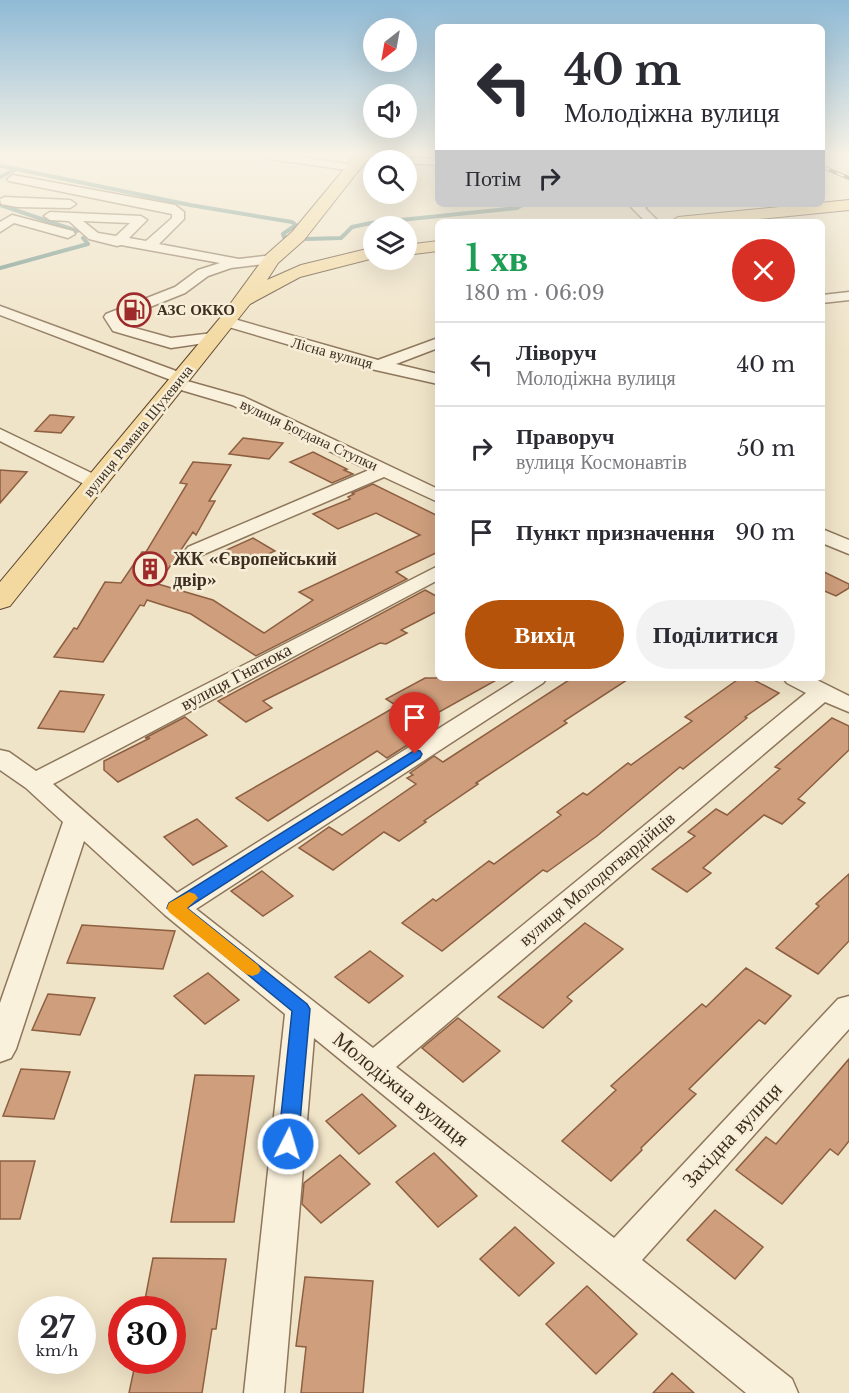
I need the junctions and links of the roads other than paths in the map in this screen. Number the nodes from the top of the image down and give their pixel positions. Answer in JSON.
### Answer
{"nodes":[{"id":1,"x":19,"y":221,"type":"edge"},
{"id":2,"x":75,"y":221,"type":"edge"},
{"id":3,"x":140,"y":221,"type":"edge"},
{"id":4,"x":176,"y":221,"type":"edge"},
{"id":5,"x":310,"y":221,"type":"edge"},
{"id":6,"x":94,"y":236,"type":"junction"},
{"id":7,"x":298,"y":236,"type":"junction"},
{"id":8,"x":117,"y":242,"type":"junction"},
{"id":9,"x":435,"y":246,"type":"edge"},
{"id":10,"x":147,"y":247,"type":"junction"},
{"id":11,"x":417,"y":249,"type":"edge"},
{"id":12,"x":363,"y":254,"type":"edge"},
{"id":13,"x":272,"y":259,"type":"junction"},
{"id":14,"x":306,"y":260,"type":"junction"},
{"id":15,"x":246,"y":263,"type":"junction"},
{"id":16,"x":849,"y":296,"type":"edge"},
{"id":17,"x":825,"y":299,"type":"edge"},
{"id":18,"x":0,"y":310,"type":"edge"},
{"id":19,"x":227,"y":321,"type":"junction"},
{"id":20,"x":435,"y":344,"type":"edge"},
{"id":21,"x":377,"y":366,"type":"junction"},
{"id":22,"x":435,"y":379,"type":"edge"},
{"id":23,"x":179,"y":380,"type":"junction"},
{"id":24,"x":0,"y":434,"type":"edge"},
{"id":25,"x":386,"y":470,"type":"junction"},
{"id":26,"x":97,"y":483,"type":"junction"},
{"id":27,"x":435,"y":494,"type":"edge"},
{"id":28,"x":825,"y":536,"type":"edge"},
{"id":29,"x":849,"y":548,"type":"edge"},
{"id":30,"x":195,"y":551,"type":"dead end"},
{"id":31,"x":435,"y":574,"type":"edge"},
{"id":32,"x":0,"y":600,"type":"edge"},
{"id":33,"x":530,"y":681,"type":"edge"},
{"id":34,"x":801,"y":681,"type":"edge"},
{"id":35,"x":822,"y":692,"type":"junction"},
{"id":36,"x":849,"y":705,"type":"edge"},
{"id":37,"x":0,"y":758,"type":"edge"},
{"id":38,"x":35,"y":782,"type":"junction"},
{"id":39,"x":77,"y":821,"type":"junction"},
{"id":40,"x":175,"y":908,"type":"junction"},
{"id":41,"x":849,"y":1008,"type":"edge"},
{"id":42,"x":301,"y":1009,"type":"junction"},
{"id":43,"x":0,"y":1049,"type":"edge"},
{"id":44,"x":373,"y":1066,"type":"junction"},
{"id":45,"x":616,"y":1262,"type":"junction"},
{"id":46,"x":264,"y":1393,"type":"edge"},
{"id":47,"x":778,"y":1393,"type":"edge"}],
"edges":[{"from":1,"to":6,"type":"street"},
{"from":2,"to":6,"type":"street"},
{"from":3,"to":8,"type":"street"},
{"from":4,"to":10,"type":"street"},
{"from":5,"to":7,"type":"main road","name":"вулиця Романа Шухевича"},
{"from":6,"to":8,"type":"street"},
{"from":7,"to":13,"type":"main road","name":"вулиця Романа Шухевича"},
{"from":7,"to":14,"type":"main road"},
{"from":8,"to":10,"type":"street"},
{"from":9,"to":11,"type":"main road"},
{"from":10,"to":15,"type":"street"},
{"from":12,"to":14,"type":"main road"},
{"from":13,"to":14,"type":"main road"},
{"from":13,"to":15,"type":"street"},
{"from":13,"to":19,"type":"main road","name":"вулиця Романа Шухевича"},
{"from":14,"to":19,"type":"main road"},
{"from":15,"to":19,"type":"street"},
{"from":16,"to":17,"type":"street"},
{"from":18,"to":23,"type":"street","name":"вулиця Богдана Ступки"},
{"from":19,"to":21,"type":"street","name":"Лісна вулиця"},
{"from":19,"to":23,"type":"main road","name":"вулиця Романа Шухевича"},
{"from":20,"to":21,"type":"street"},
{"from":21,"to":22,"type":"street","name":"Лісна вулиця"},
{"from":23,"to":25,"type":"street","name":"вулиця Богдана Ступки"},
{"from":23,"to":26,"type":"main road","name":"вулиця Романа Шухевича"},
{"from":24,"to":26,"type":"street"},
{"from":25,"to":27,"type":"street","name":"вулиця Богдана Ступки"},
{"from":25,"to":30,"type":"street"},
{"from":26,"to":32,"type":"main road","name":"вулиця Романа Шухевича"},
{"from":28,"to":29,"type":"street"},
{"from":31,"to":38,"type":"street","name":"вулиця Гнатюка"},
{"from":33,"to":40,"type":"street"},
{"from":34,"to":35,"type":"street"},
{"from":35,"to":36,"type":"street"},
{"from":35,"to":44,"type":"street","name":"вулиця Молодогвардійців"},
{"from":37,"to":38,"type":"street","name":"Молодіжна вулиця"},
{"from":38,"to":39,"type":"street","name":"Молодіжна вулиця"},
{"from":39,"to":40,"type":"street","name":"Молодіжна вулиця"},
{"from":39,"to":43,"type":"street"},
{"from":40,"to":42,"type":"street","name":"Молодіжна вулиця"},
{"from":41,"to":45,"type":"street","name":"Західна вулиця"},
{"from":42,"to":44,"type":"street","name":"Молодіжна вулиця"},
{"from":42,"to":46,"type":"street"},
{"from":44,"to":45,"type":"street","name":"Молодіжна вулиця"},
{"from":45,"to":47,"type":"street","name":"Молодіжна вулиця"}]}
